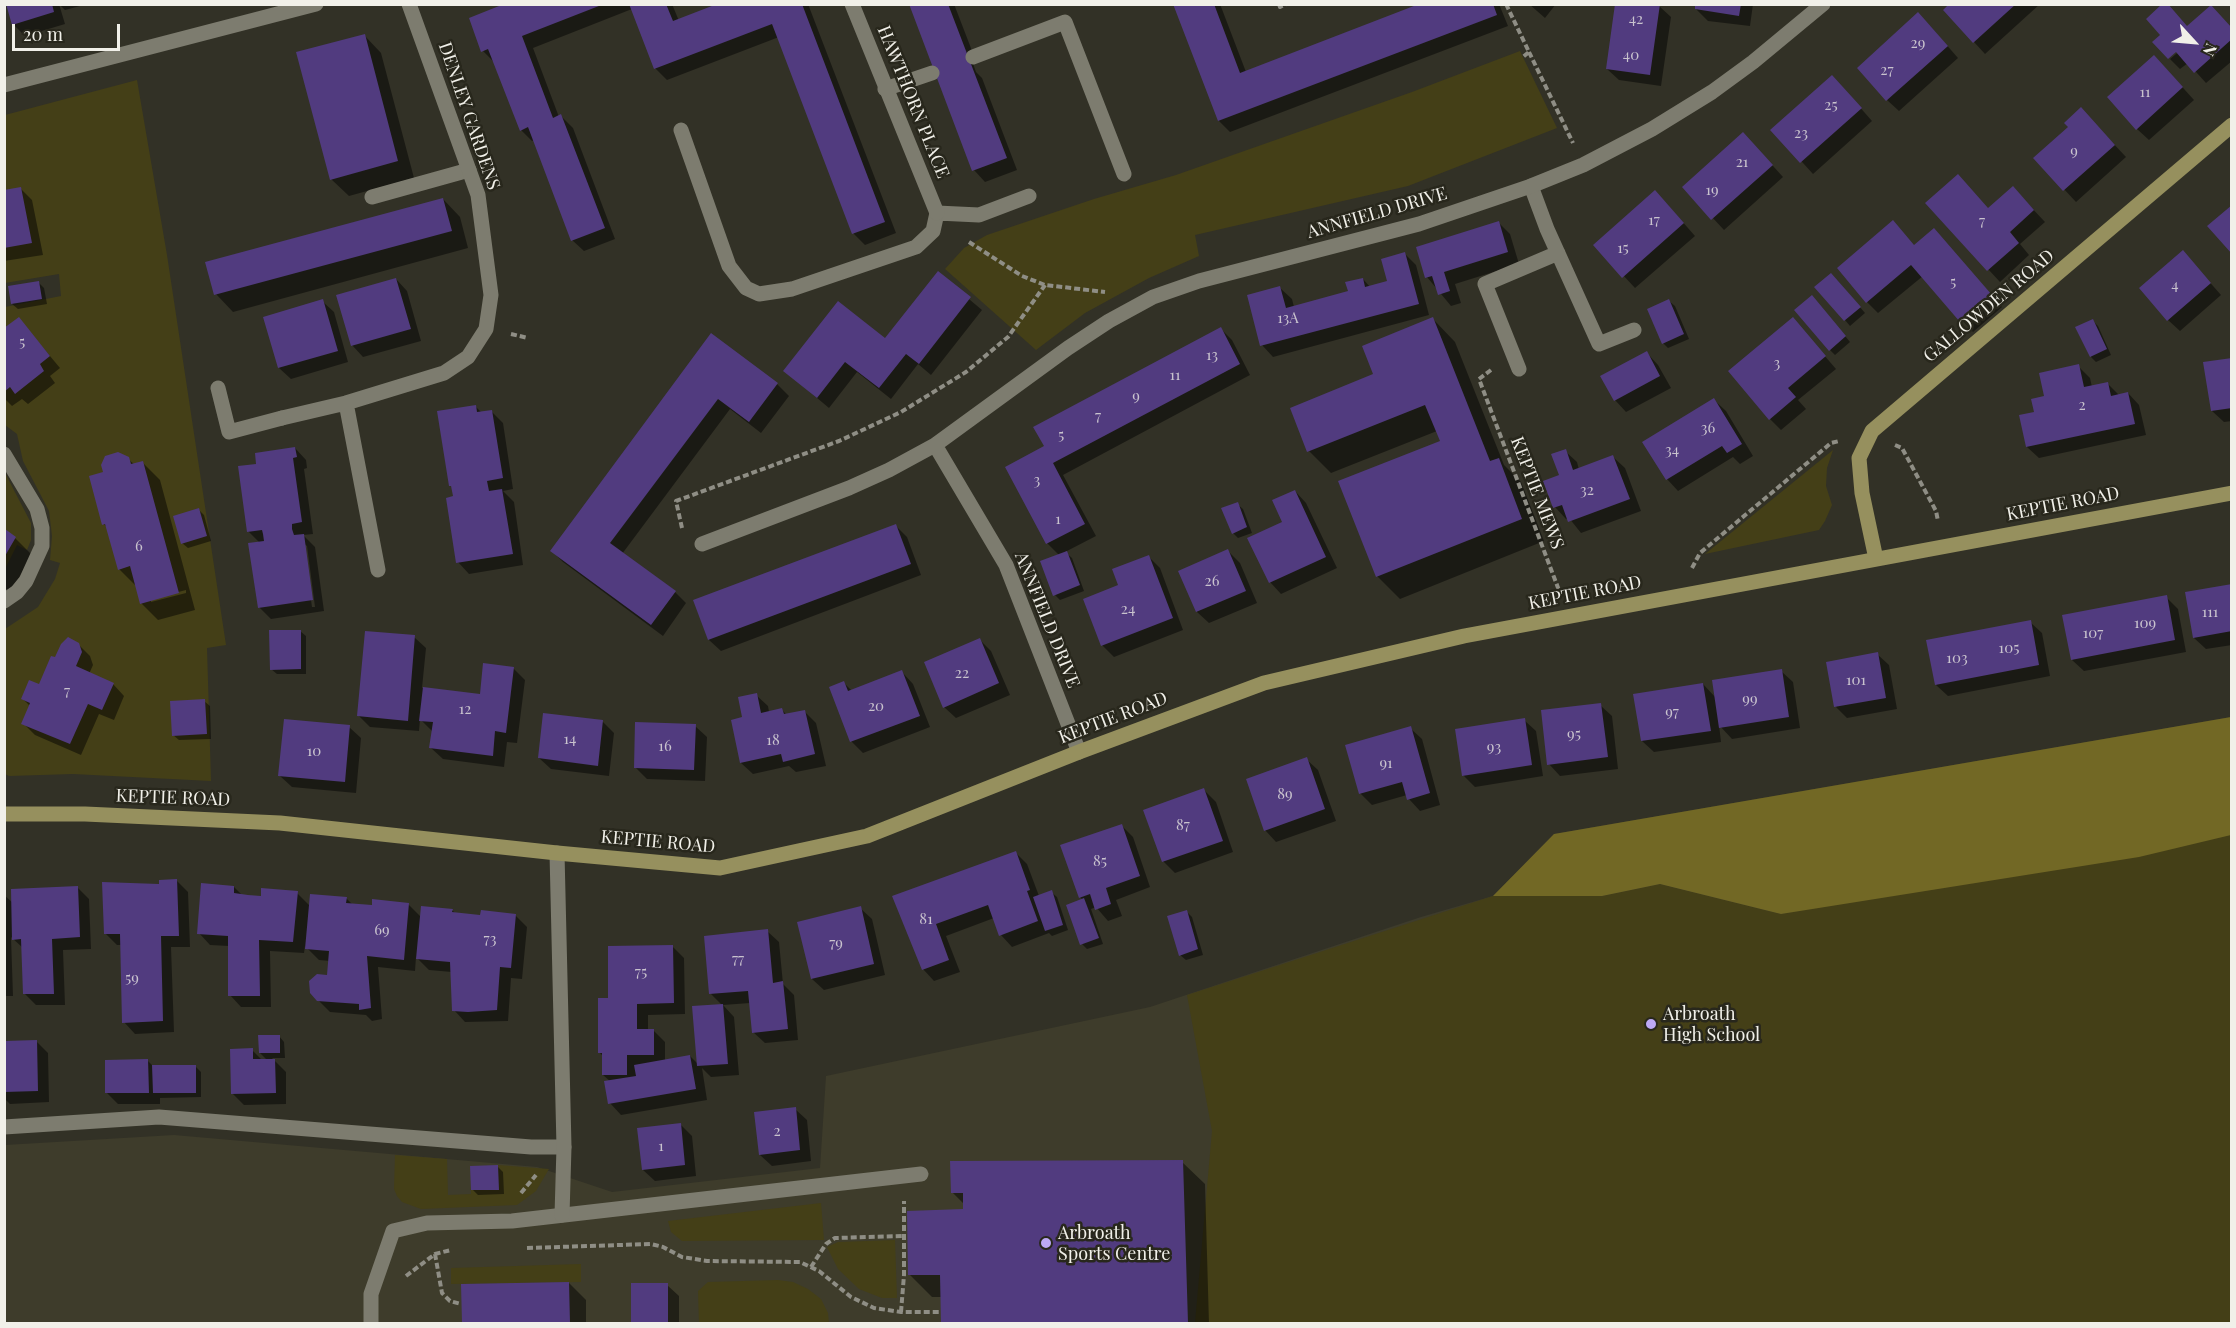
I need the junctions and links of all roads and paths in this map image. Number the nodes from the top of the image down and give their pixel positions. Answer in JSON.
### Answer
{"nodes":[{"id":1,"x":316,"y":4,"type":"edge"},
{"id":2,"x":409,"y":4,"type":"edge"},
{"id":3,"x":852,"y":4,"type":"edge"},
{"id":4,"x":1279,"y":4,"type":"edge"},
{"id":5,"x":1286,"y":4,"type":"edge"},
{"id":6,"x":1506,"y":4,"type":"edge"},
{"id":7,"x":1823,"y":4,"type":"edge"},
{"id":8,"x":1529,"y":52,"type":"junction"},
{"id":9,"x":973,"y":57,"type":"dead end"},
{"id":10,"x":1523,"y":57,"type":"dead end"},
{"id":11,"x":932,"y":73,"type":"dead end"},
{"id":12,"x":4,"y":85,"type":"edge"},
{"id":13,"x":885,"y":89,"type":"junction"},
{"id":14,"x":2232,"y":125,"type":"edge"},
{"id":15,"x":681,"y":130,"type":"dead end"},
{"id":16,"x":1583,"y":165,"type":"junction"},
{"id":17,"x":469,"y":170,"type":"junction"},
{"id":18,"x":1124,"y":174,"type":"dead end"},
{"id":19,"x":1531,"y":186,"type":"junction"},
{"id":20,"x":1029,"y":196,"type":"dead end"},
{"id":21,"x":372,"y":197,"type":"dead end"},
{"id":22,"x":937,"y":213,"type":"junction"},
{"id":23,"x":1558,"y":253,"type":"junction"},
{"id":24,"x":1045,"y":285,"type":"junction"},
{"id":25,"x":1110,"y":292,"type":"dead end"},
{"id":26,"x":1634,"y":330,"type":"dead end"},
{"id":27,"x":1519,"y":369,"type":"dead end"},
{"id":28,"x":1479,"y":379,"type":"dead end"},
{"id":29,"x":218,"y":388,"type":"dead end"},
{"id":30,"x":346,"y":402,"type":"junction"},
{"id":31,"x":1872,"y":431,"type":"junction"},
{"id":32,"x":935,"y":445,"type":"junction"},
{"id":33,"x":4,"y":454,"type":"edge"},
{"id":34,"x":2232,"y":493,"type":"edge"},
{"id":35,"x":702,"y":544,"type":"joint"},
{"id":36,"x":1946,"y":546,"type":"junction"},
{"id":37,"x":1876,"y":559,"type":"junction"},
{"id":38,"x":378,"y":570,"type":"dead end"},
{"id":39,"x":1678,"y":596,"type":"junction"},
{"id":40,"x":4,"y":601,"type":"edge"},
{"id":41,"x":1569,"y":616,"type":"junction"},
{"id":42,"x":1079,"y":752,"type":"junction"},
{"id":43,"x":4,"y":814,"type":"edge"},
{"id":44,"x":557,"y":853,"type":"junction"},
{"id":45,"x":4,"y":1127,"type":"edge"},
{"id":46,"x":564,"y":1148,"type":"junction"},
{"id":47,"x":921,"y":1174,"type":"dead end"},
{"id":48,"x":904,"y":1176,"type":"junction"},
{"id":49,"x":562,"y":1215,"type":"junction"},
{"id":50,"x":904,"y":1236,"type":"junction"},
{"id":51,"x":525,"y":1248,"type":"dead end"},
{"id":52,"x":456,"y":1249,"type":"dead end"},
{"id":53,"x":435,"y":1254,"type":"junction"},
{"id":54,"x":811,"y":1267,"type":"junction"},
{"id":55,"x":372,"y":1294,"type":"junction"},
{"id":56,"x":461,"y":1304,"type":"dead end"},
{"id":57,"x":901,"y":1312,"type":"junction"},
{"id":58,"x":941,"y":1312,"type":"dead end"},
{"id":59,"x":372,"y":1323,"type":"edge"}],
"edges":[{"from":1,"to":12,"type":"street"},
{"from":2,"to":17,"type":"street","name":"DENLEY GARDENS"},
{"from":3,"to":13,"type":"street","name":"HAWTHORN PLACE"},
{"from":4,"to":5,"type":"path"},
{"from":6,"to":8,"type":"path"},
{"from":7,"to":16,"type":"street","name":"ANNFIELD DRIVE"},
{"from":8,"to":10,"type":"path"},
{"from":8,"to":16,"type":"path"},
{"from":9,"to":18,"type":"street"},
{"from":11,"to":13,"type":"street"},
{"from":13,"to":22,"type":"street","name":"HAWTHORN PLACE"},
{"from":14,"to":31,"type":"main road","name":"GALLOWDEN ROAD"},
{"from":15,"to":22,"type":"street"},
{"from":16,"to":19,"type":"street","name":"ANNFIELD DRIVE"},
{"from":17,"to":21,"type":"street"},
{"from":17,"to":30,"type":"street","name":"DENLEY GARDENS"},
{"from":19,"to":23,"type":"street"},
{"from":19,"to":32,"type":"street","name":"ANNFIELD DRIVE"},
{"from":20,"to":22,"type":"street"},
{"from":22,"to":24,"type":"path"},
{"from":23,"to":26,"type":"street"},
{"from":23,"to":27,"type":"street"},
{"from":24,"to":25,"type":"path"},
{"from":24,"to":35,"type":"path"},
{"from":28,"to":41,"type":"path","name":"KEPTIE MEWS"},
{"from":29,"to":30,"type":"street","name":"DENLEY GARDENS"},
{"from":30,"to":38,"type":"street"},
{"from":31,"to":36,"type":"path"},
{"from":31,"to":37,"type":"main road","name":"GALLOWDEN ROAD"},
{"from":31,"to":39,"type":"path"},
{"from":32,"to":35,"type":"street","name":"ANNFIELD DRIVE"},
{"from":32,"to":42,"type":"street","name":"ANNFIELD DRIVE"},
{"from":33,"to":40,"type":"street"},
{"from":34,"to":36,"type":"main road","name":"KEPTIE ROAD"},
{"from":36,"to":37,"type":"main road","name":"KEPTIE ROAD"},
{"from":37,"to":39,"type":"main road","name":"KEPTIE ROAD"},
{"from":39,"to":41,"type":"main road","name":"KEPTIE ROAD"},
{"from":41,"to":42,"type":"main road","name":"KEPTIE ROAD"},
{"from":42,"to":44,"type":"main road","name":"KEPTIE ROAD"},
{"from":43,"to":44,"type":"main road","name":"KEPTIE ROAD"},
{"from":44,"to":46,"type":"street"},
{"from":45,"to":46,"type":"street"},
{"from":46,"to":49,"type":"street"},
{"from":47,"to":48,"type":"street"},
{"from":48,"to":49,"type":"street"},
{"from":48,"to":50,"type":"path"},
{"from":49,"to":55,"type":"street"},
{"from":50,"to":54,"type":"path"},
{"from":50,"to":57,"type":"path"},
{"from":51,"to":54,"type":"path"},
{"from":52,"to":53,"type":"path"},
{"from":53,"to":55,"type":"path"},
{"from":53,"to":56,"type":"path"},
{"from":54,"to":57,"type":"path"},
{"from":55,"to":59,"type":"street"},
{"from":57,"to":58,"type":"path"}]}
